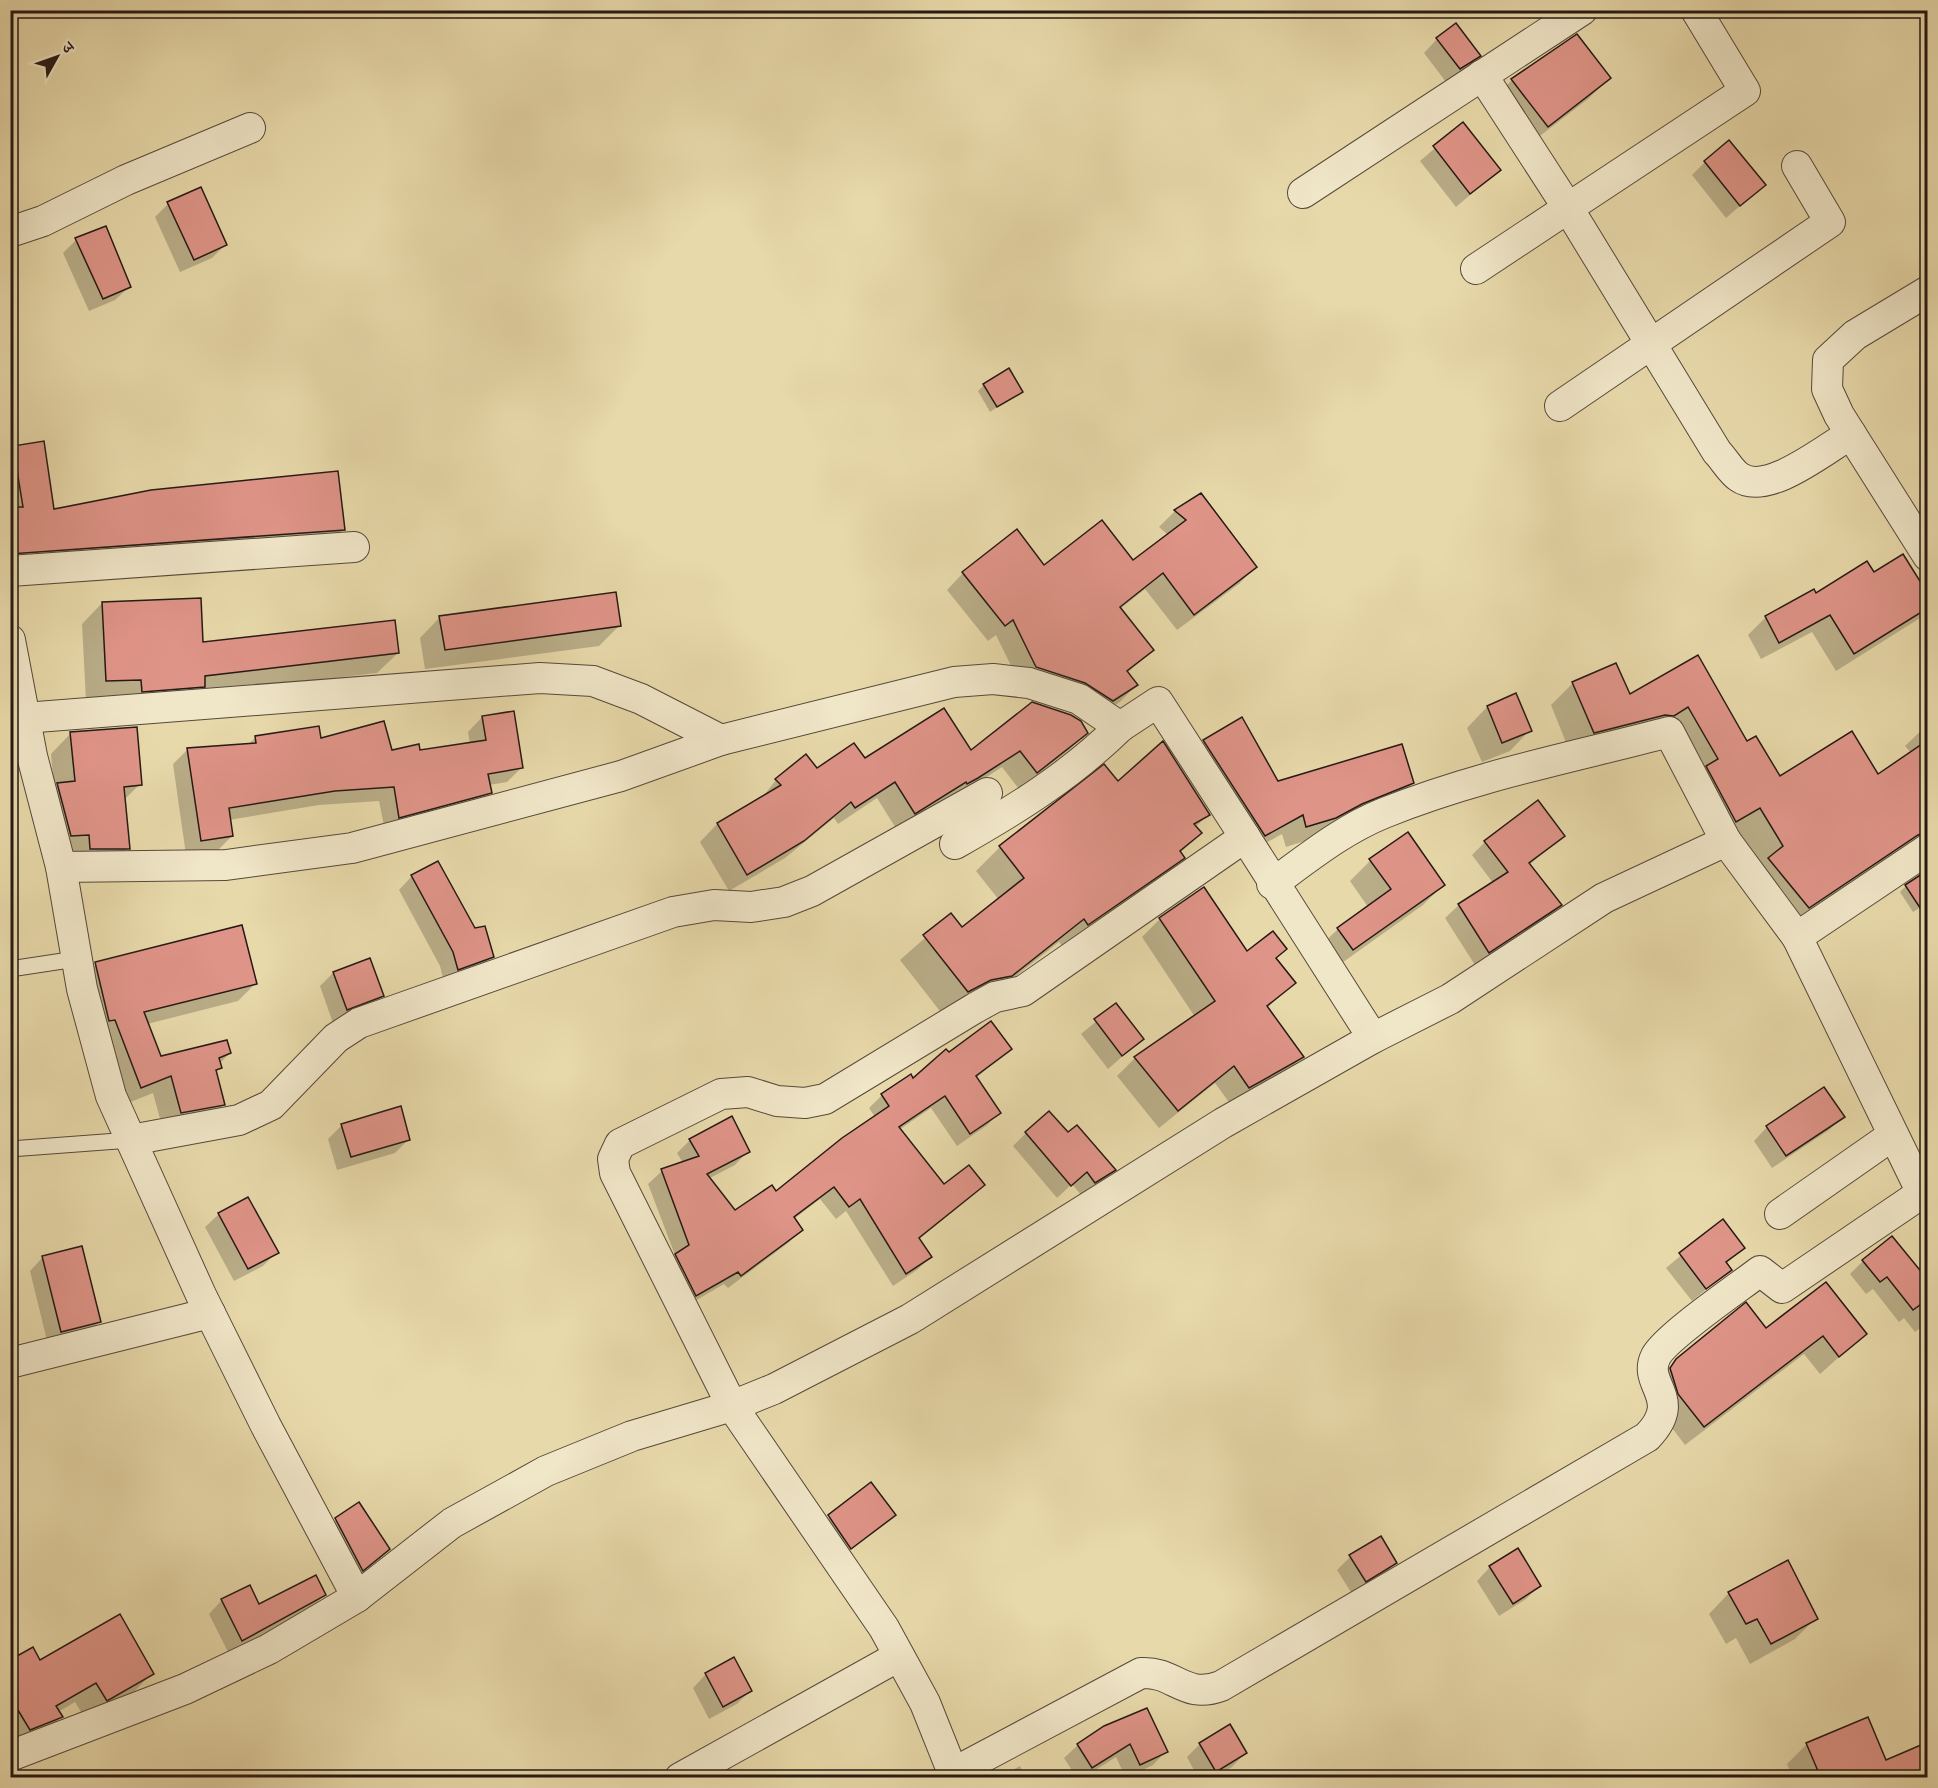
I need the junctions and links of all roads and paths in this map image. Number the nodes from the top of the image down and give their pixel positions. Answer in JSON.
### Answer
{"nodes":[{"id":1,"x":1582,"y":10,"type":"edge"},
{"id":2,"x":1696,"y":10,"type":"edge"},
{"id":3,"x":1482,"y":75,"type":"junction"},
{"id":4,"x":250,"y":128,"type":"dead end"},
{"id":5,"x":1797,"y":166,"type":"dead end"},
{"id":6,"x":1303,"y":192,"type":"dead end"},
{"id":7,"x":1568,"y":207,"type":"junction"},
{"id":8,"x":10,"y":232,"type":"edge"},
{"id":9,"x":1476,"y":268,"type":"dead end"},
{"id":10,"x":1928,"y":291,"type":"edge"},
{"id":11,"x":1651,"y":344,"type":"junction"},
{"id":12,"x":1560,"y":406,"type":"dead end"},
{"id":13,"x":1851,"y":434,"type":"junction"},
{"id":14,"x":354,"y":547,"type":"dead end"},
{"id":15,"x":1928,"y":556,"type":"edge"},
{"id":16,"x":10,"y":571,"type":"edge"},
{"id":17,"x":10,"y":640,"type":"edge"},
{"id":18,"x":24,"y":718,"type":"junction"},
{"id":19,"x":1120,"y":727,"type":"junction"},
{"id":20,"x":721,"y":740,"type":"junction"},
{"id":21,"x":21,"y":756,"type":"edge"},
{"id":22,"x":987,"y":793,"type":"dead end"},
{"id":23,"x":1245,"y":837,"type":"junction"},
{"id":24,"x":1726,"y":841,"type":"junction"},
{"id":25,"x":955,"y":844,"type":"dead end"},
{"id":26,"x":1928,"y":849,"type":"edge"},
{"id":27,"x":61,"y":867,"type":"junction"},
{"id":28,"x":1272,"y":884,"type":"junction"},
{"id":29,"x":1797,"y":937,"type":"junction"},
{"id":30,"x":76,"y":959,"type":"junction"},
{"id":31,"x":10,"y":969,"type":"edge"},
{"id":32,"x":1372,"y":1038,"type":"junction"},
{"id":33,"x":1893,"y":1135,"type":"junction"},
{"id":34,"x":131,"y":1140,"type":"junction"},
{"id":35,"x":10,"y":1149,"type":"edge"},
{"id":36,"x":1780,"y":1214,"type":"dead end"},
{"id":37,"x":210,"y":1312,"type":"junction"},
{"id":38,"x":10,"y":1363,"type":"edge"},
{"id":39,"x":732,"y":1406,"type":"junction"},
{"id":40,"x":357,"y":1597,"type":"junction"},
{"id":41,"x":899,"y":1656,"type":"junction"},
{"id":42,"x":10,"y":1756,"type":"edge"},
{"id":43,"x":954,"y":1775,"type":"edge"},
{"id":44,"x":680,"y":1778,"type":"edge"}],
"edges":[{"from":1,"to":3,"type":"street"},
{"from":2,"to":7,"type":"street"},
{"from":3,"to":6,"type":"street"},
{"from":3,"to":7,"type":"street"},
{"from":4,"to":8,"type":"street"},
{"from":5,"to":11,"type":"street"},
{"from":7,"to":9,"type":"street"},
{"from":7,"to":11,"type":"street"},
{"from":10,"to":13,"type":"street"},
{"from":11,"to":12,"type":"street"},
{"from":11,"to":13,"type":"street"},
{"from":13,"to":15,"type":"street"},
{"from":14,"to":16,"type":"street"},
{"from":17,"to":18,"type":"street"},
{"from":18,"to":20,"type":"street"},
{"from":18,"to":21,"type":"street"},
{"from":19,"to":20,"type":"street"},
{"from":19,"to":23,"type":"street"},
{"from":19,"to":25,"type":"street"},
{"from":20,"to":27,"type":"street"},
{"from":21,"to":27,"type":"street"},
{"from":22,"to":34,"type":"street"},
{"from":23,"to":28,"type":"street"},
{"from":23,"to":39,"type":"street"},
{"from":24,"to":28,"type":"street"},
{"from":24,"to":29,"type":"street"},
{"from":24,"to":32,"type":"street"},
{"from":26,"to":29,"type":"street"},
{"from":27,"to":30,"type":"street"},
{"from":28,"to":32,"type":"street"},
{"from":29,"to":33,"type":"street"},
{"from":30,"to":31,"type":"lane"},
{"from":30,"to":34,"type":"street"},
{"from":32,"to":39,"type":"street"},
{"from":33,"to":36,"type":"street"},
{"from":33,"to":43,"type":"street"},
{"from":34,"to":35,"type":"lane"},
{"from":34,"to":37,"type":"street"},
{"from":37,"to":38,"type":"street"},
{"from":37,"to":40,"type":"street"},
{"from":39,"to":40,"type":"street"},
{"from":39,"to":41,"type":"street"},
{"from":40,"to":42,"type":"street"},
{"from":41,"to":43,"type":"street"},
{"from":41,"to":44,"type":"street"}]}
